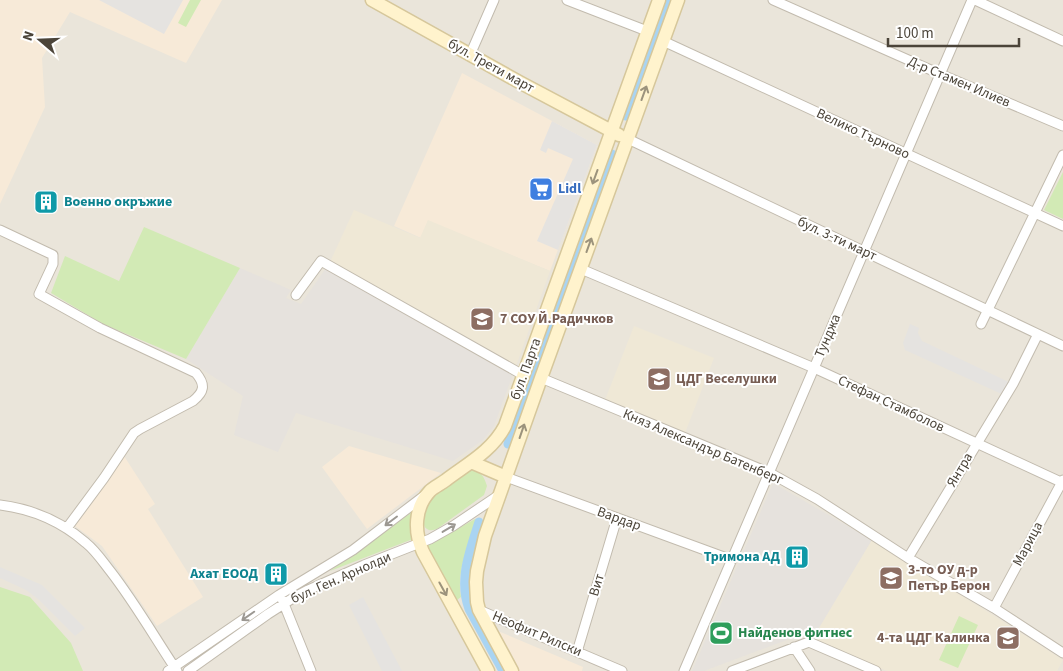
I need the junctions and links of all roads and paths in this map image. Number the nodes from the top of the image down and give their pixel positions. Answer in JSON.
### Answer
{"nodes":[{"id":1,"x":494,"y":0,"type":"edge"},
{"id":2,"x":567,"y":0,"type":"edge"},
{"id":3,"x":658,"y":0,"type":"edge"},
{"id":4,"x":678,"y":0,"type":"edge"},
{"id":5,"x":773,"y":0,"type":"edge"},
{"id":6,"x":973,"y":0,"type":"edge"},
{"id":7,"x":376,"y":1,"type":"edge"},
{"id":8,"x":648,"y":31,"type":"junction"},
{"id":9,"x":663,"y":41,"type":"junction"},
{"id":10,"x":1063,"y":41,"type":"edge"},
{"id":11,"x":470,"y":55,"type":"junction"},
{"id":12,"x":940,"y":74,"type":"junction"},
{"id":13,"x":1063,"y":126,"type":"edge"},
{"id":14,"x":612,"y":131,"type":"junction"},
{"id":15,"x":628,"y":139,"type":"junction"},
{"id":16,"x":906,"y":154,"type":"junction"},
{"id":17,"x":1063,"y":155,"type":"edge"},
{"id":18,"x":1036,"y":212,"type":"junction"},
{"id":19,"x":1063,"y":226,"type":"edge"},
{"id":20,"x":0,"y":230,"type":"edge"},
{"id":21,"x":864,"y":251,"type":"junction"},
{"id":22,"x":581,"y":269,"type":"junction"},
{"id":23,"x":296,"y":295,"type":"dead end"},
{"id":24,"x":988,"y":310,"type":"junction"},
{"id":25,"x":981,"y":324,"type":"dead end"},
{"id":26,"x":1038,"y":334,"type":"junction"},
{"id":27,"x":1063,"y":346,"type":"edge"},
{"id":28,"x":814,"y":368,"type":"junction"},
{"id":29,"x":523,"y":375,"type":"junction"},
{"id":30,"x":541,"y":378,"type":"junction"},
{"id":31,"x":976,"y":444,"type":"junction"},
{"id":32,"x":471,"y":462,"type":"junction"},
{"id":33,"x":486,"y":469,"type":"junction"},
{"id":34,"x":770,"y":473,"type":"junction"},
{"id":35,"x":506,"y":477,"type":"junction"},
{"id":36,"x":1062,"y":482,"type":"edge"},
{"id":37,"x":430,"y":491,"type":"junction"},
{"id":38,"x":499,"y":496,"type":"junction"},
{"id":39,"x":0,"y":505,"type":"edge"},
{"id":40,"x":617,"y":518,"type":"junction"},
{"id":41,"x":67,"y":528,"type":"junction"},
{"id":42,"x":420,"y":544,"type":"junction"},
{"id":43,"x":908,"y":558,"type":"junction"},
{"id":44,"x":732,"y":560,"type":"junction"},
{"id":45,"x":279,"y":595,"type":"junction"},
{"id":46,"x":284,"y":604,"type":"junction"},
{"id":47,"x":994,"y":608,"type":"junction"},
{"id":48,"x":479,"y":610,"type":"junction"},
{"id":49,"x":794,"y":647,"type":"junction"},
{"id":50,"x":577,"y":652,"type":"junction"},
{"id":51,"x":1063,"y":653,"type":"edge"},
{"id":52,"x":173,"y":670,"type":"edge"},
{"id":53,"x":188,"y":671,"type":"edge"},
{"id":54,"x":311,"y":671,"type":"edge"},
{"id":55,"x":488,"y":671,"type":"edge"},
{"id":56,"x":512,"y":671,"type":"edge"},
{"id":57,"x":622,"y":671,"type":"edge"},
{"id":58,"x":684,"y":671,"type":"edge"},
{"id":59,"x":732,"y":671,"type":"edge"},
{"id":60,"x":810,"y":671,"type":"edge"},
{"id":61,"x":876,"y":671,"type":"edge"}],
"edges":[{"from":1,"to":11,"type":"street"},
{"from":2,"to":8,"type":"street"},
{"from":3,"to":8,"type":"main road","name":"бул. Парта"},
{"from":4,"to":9,"type":"main road","name":"бул. Парта"},
{"from":5,"to":12,"type":"street","name":"Д-р Стамен Илиев"},
{"from":6,"to":10,"type":"street"},
{"from":6,"to":12,"type":"street","name":"Тунджа"},
{"from":7,"to":11,"type":"main road","name":"бул. Трети март"},
{"from":8,"to":14,"type":"main road","name":"бул. Парта"},
{"from":15,"to":9,"type":"main road","name":"бул. Парта","one_way":true},
{"from":9,"to":16,"type":"street","name":"Велико Търново"},
{"from":11,"to":14,"type":"main road","name":"бул. Трети март"},
{"from":12,"to":13,"type":"street","name":"Д-р Стамен Илиев"},
{"from":12,"to":16,"type":"street","name":"Тунджа"},
{"from":14,"to":15,"type":"main road","name":"бул. 3-ти март"},
{"from":14,"to":29,"type":"main road","name":"бул. Парта","one_way":true},
{"from":15,"to":21,"type":"street","name":"бул. 3-ти март"},
{"from":22,"to":15,"type":"main road","name":"бул. Парта","one_way":true},
{"from":16,"to":18,"type":"street","name":"Велико Търново"},
{"from":16,"to":21,"type":"street","name":"Тунджа"},
{"from":17,"to":18,"type":"street"},
{"from":18,"to":19,"type":"street","name":"Велико Търново"},
{"from":18,"to":24,"type":"street"},
{"from":20,"to":41,"type":"street"},
{"from":21,"to":24,"type":"street","name":"бул. 3-ти март"},
{"from":21,"to":28,"type":"street","name":"Тунджа"},
{"from":22,"to":28,"type":"street","name":"Стефан Стамболов"},
{"from":22,"to":30,"type":"main road","name":"бул. Парта"},
{"from":23,"to":29,"type":"street"},
{"from":24,"to":25,"type":"street"},
{"from":24,"to":26,"type":"street","name":"бул. 3-ти март"},
{"from":26,"to":27,"type":"street","name":"бул. 3-ти март"},
{"from":26,"to":31,"type":"street","name":"Янтра"},
{"from":28,"to":31,"type":"street","name":"Стефан Стамболов"},
{"from":28,"to":34,"type":"street","name":"Тунджа"},
{"from":29,"to":32,"type":"main road","name":"бул. Парта"},
{"from":30,"to":34,"type":"street","name":"Княз Александър Батенберг"},
{"from":35,"to":30,"type":"main road","name":"бул. Парта","one_way":true},
{"from":31,"to":36,"type":"street","name":"Стефан Стамболов"},
{"from":31,"to":43,"type":"street","name":"Янтра"},
{"from":32,"to":33,"type":"main road"},
{"from":32,"to":37,"type":"main road","name":"бул. Парта"},
{"from":33,"to":35,"type":"main road"},
{"from":33,"to":38,"type":"main road"},
{"from":34,"to":43,"type":"street","name":"Княз Александър Батенберг"},
{"from":34,"to":44,"type":"street","name":"Тунджа"},
{"from":35,"to":38,"type":"main road","name":"бул. Парта"},
{"from":35,"to":40,"type":"street","name":"Вардар"},
{"from":36,"to":47,"type":"street","name":"Марица"},
{"from":37,"to":42,"type":"main road","name":"бул. Парта"},
{"from":37,"to":45,"type":"street","name":"бул. Ген. Арнолди","one_way":true},
{"from":42,"to":38,"type":"street","name":"бул. Ген. Арнолди","one_way":true},
{"from":38,"to":48,"type":"main road","name":"бул. Парта"},
{"from":39,"to":41,"type":"street"},
{"from":40,"to":44,"type":"street","name":"Вардар"},
{"from":40,"to":50,"type":"street","name":"Вит"},
{"from":41,"to":52,"type":"street"},
{"from":42,"to":46,"type":"street","name":"бул. Ген. Арнолди"},
{"from":42,"to":55,"type":"main road","name":"бул. Парта","one_way":true},
{"from":43,"to":47,"type":"street","name":"Княз Александър Батенберг"},
{"from":44,"to":58,"type":"street","name":"Тунджа"},
{"from":45,"to":46,"type":"street"},
{"from":45,"to":52,"type":"street","name":"бул. Ген. Арнолди","one_way":true},
{"from":46,"to":53,"type":"street","name":"бул. Ген. Арнолди"},
{"from":46,"to":54,"type":"street"},
{"from":47,"to":51,"type":"street","name":"Княз Александър Батенберг"},
{"from":48,"to":50,"type":"street","name":"Неофит Рилски"},
{"from":48,"to":56,"type":"main road","name":"бул. Парта"},
{"from":49,"to":59,"type":"street"},
{"from":49,"to":60,"type":"street"},
{"from":49,"to":61,"type":"street"},
{"from":50,"to":57,"type":"street","name":"Неофит Рилски"}]}
